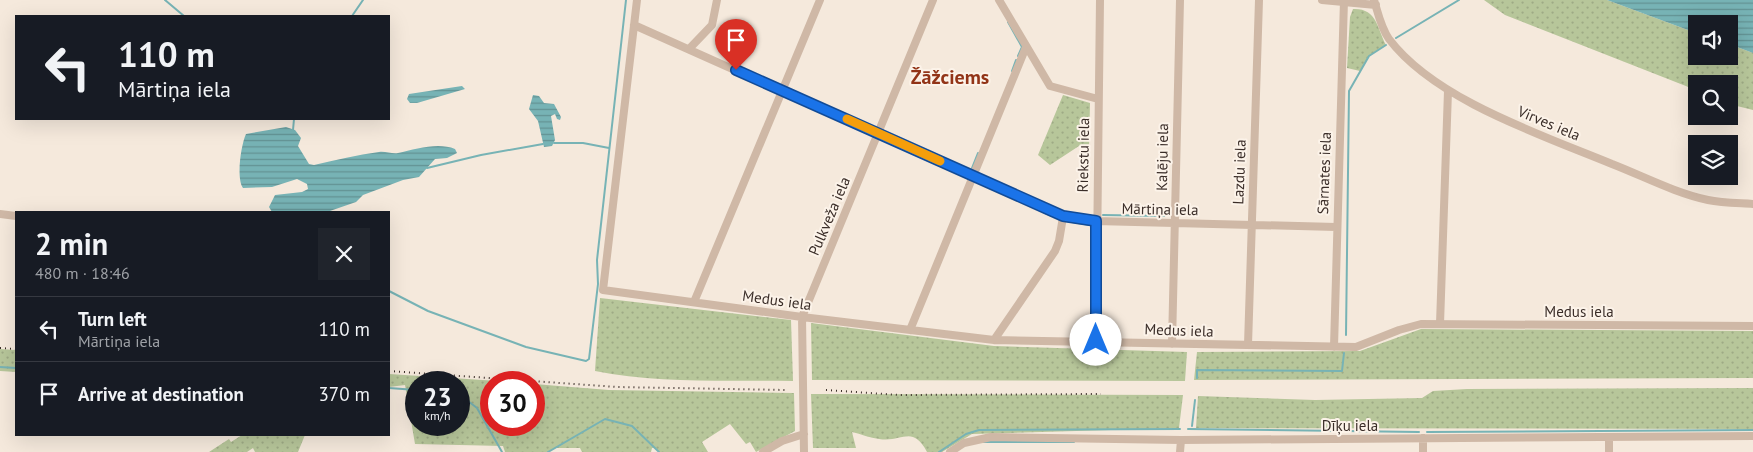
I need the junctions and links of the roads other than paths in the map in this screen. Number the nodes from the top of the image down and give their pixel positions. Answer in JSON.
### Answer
{"nodes":[{"id":1,"x":637,"y":0,"type":"edge"},
{"id":2,"x":717,"y":0,"type":"edge"},
{"id":3,"x":820,"y":0,"type":"edge"},
{"id":4,"x":933,"y":0,"type":"edge"},
{"id":5,"x":998,"y":0,"type":"edge"},
{"id":6,"x":1100,"y":0,"type":"edge"},
{"id":7,"x":1180,"y":0,"type":"edge"},
{"id":8,"x":1259,"y":0,"type":"edge"},
{"id":9,"x":1322,"y":0,"type":"edge"},
{"id":10,"x":1344,"y":1,"type":"edge"},
{"id":11,"x":1375,"y":2,"type":"edge"},
{"id":12,"x":634,"y":25,"type":"junction"},
{"id":13,"x":1026,"y":47,"type":"junction"},
{"id":14,"x":689,"y":49,"type":"junction"},
{"id":15,"x":783,"y":90,"type":"junction"},
{"id":16,"x":1448,"y":91,"type":"junction"},
{"id":17,"x":1098,"y":99,"type":"junction"},
{"id":18,"x":878,"y":132,"type":"junction"},
{"id":19,"x":974,"y":177,"type":"junction"},
{"id":20,"x":1753,"y":204,"type":"edge"},
{"id":21,"x":0,"y":214,"type":"edge"},
{"id":22,"x":15,"y":216,"type":"edge"},
{"id":23,"x":1063,"y":216,"type":"junction"},
{"id":24,"x":1096,"y":221,"type":"junction"},
{"id":25,"x":1175,"y":223,"type":"junction"},
{"id":26,"x":1252,"y":224,"type":"junction"},
{"id":27,"x":1336,"y":227,"type":"junction"},
{"id":28,"x":694,"y":302,"type":"junction"},
{"id":29,"x":802,"y":318,"type":"junction"},
{"id":30,"x":1440,"y":324,"type":"junction"},
{"id":31,"x":1753,"y":326,"type":"edge"},
{"id":32,"x":910,"y":330,"type":"junction"},
{"id":33,"x":994,"y":340,"type":"junction"},
{"id":34,"x":1096,"y":340,"type":"junction"},
{"id":35,"x":1172,"y":344,"type":"junction"},
{"id":36,"x":1248,"y":345,"type":"junction"},
{"id":37,"x":1334,"y":347,"type":"junction"},
{"id":38,"x":804,"y":434,"type":"junction"},
{"id":39,"x":1753,"y":436,"type":"edge"},
{"id":40,"x":1609,"y":437,"type":"junction"},
{"id":41,"x":1423,"y":438,"type":"junction"},
{"id":42,"x":1181,"y":440,"type":"junction"},
{"id":43,"x":764,"y":452,"type":"edge"},
{"id":44,"x":804,"y":452,"type":"edge"},
{"id":45,"x":950,"y":452,"type":"edge"},
{"id":46,"x":1180,"y":452,"type":"edge"},
{"id":47,"x":1423,"y":452,"type":"edge"},
{"id":48,"x":1609,"y":452,"type":"edge"}],
"edges":[{"from":1,"to":12,"type":"street"},
{"from":2,"to":14,"type":"street"},
{"from":3,"to":15,"type":"street"},
{"from":4,"to":18,"type":"street","name":"Pulkveža iela"},
{"from":5,"to":13,"type":"street"},
{"from":6,"to":17,"type":"street","name":"Riekstu iela"},
{"from":7,"to":25,"type":"street","name":"Kalēju iela"},
{"from":8,"to":26,"type":"street","name":"Lazdu iela"},
{"from":9,"to":10,"type":"street","name":"Virves iela"},
{"from":10,"to":11,"type":"street","name":"Virves iela"},
{"from":10,"to":27,"type":"street","name":"Sārnates iela"},
{"from":11,"to":16,"type":"street","name":"Virves iela"},
{"from":12,"to":14,"type":"street","name":"Mārtiņa iela"},
{"from":12,"to":28,"type":"street","name":"Medus iela"},
{"from":13,"to":17,"type":"street"},
{"from":13,"to":19,"type":"street"},
{"from":14,"to":15,"type":"street","name":"Mārtiņa iela"},
{"from":15,"to":18,"type":"street","name":"Mārtiņa iela"},
{"from":15,"to":28,"type":"street"},
{"from":16,"to":20,"type":"street","name":"Virves iela"},
{"from":16,"to":30,"type":"street"},
{"from":17,"to":24,"type":"street","name":"Riekstu iela"},
{"from":18,"to":19,"type":"street","name":"Mārtiņa iela"},
{"from":18,"to":29,"type":"street","name":"Pulkveža iela"},
{"from":19,"to":23,"type":"street","name":"Mārtiņa iela"},
{"from":19,"to":32,"type":"street"},
{"from":21,"to":22,"type":"street"},
{"from":23,"to":24,"type":"street","name":"Mārtiņa iela"},
{"from":23,"to":33,"type":"street"},
{"from":24,"to":25,"type":"street","name":"Mārtiņa iela"},
{"from":24,"to":34,"type":"street","name":"Riekstu iela"},
{"from":25,"to":26,"type":"street","name":"Mārtiņa iela"},
{"from":25,"to":35,"type":"street","name":"Kalēju iela"},
{"from":26,"to":27,"type":"street","name":"Mārtiņa iela"},
{"from":26,"to":36,"type":"street","name":"Lazdu iela"},
{"from":27,"to":37,"type":"street","name":"Sārnates iela"},
{"from":28,"to":29,"type":"street","name":"Medus iela"},
{"from":29,"to":32,"type":"street","name":"Medus iela"},
{"from":29,"to":38,"type":"street","name":"Pulkveža iela"},
{"from":30,"to":31,"type":"street","name":"Medus iela"},
{"from":30,"to":37,"type":"street","name":"Medus iela"},
{"from":32,"to":33,"type":"street","name":"Medus iela"},
{"from":33,"to":34,"type":"street","name":"Medus iela"},
{"from":34,"to":35,"type":"street","name":"Medus iela"},
{"from":35,"to":36,"type":"street","name":"Medus iela"},
{"from":36,"to":37,"type":"street","name":"Medus iela"},
{"from":38,"to":43,"type":"street"},
{"from":38,"to":44,"type":"street","name":"Pulkveža iela"},
{"from":39,"to":40,"type":"street","name":"Dīķu iela"},
{"from":40,"to":41,"type":"street","name":"Dīķu iela"},
{"from":40,"to":48,"type":"street"},
{"from":41,"to":42,"type":"street","name":"Dīķu iela"},
{"from":41,"to":47,"type":"street"},
{"from":42,"to":45,"type":"street","name":"Dīķu iela"},
{"from":42,"to":46,"type":"street"}]}
